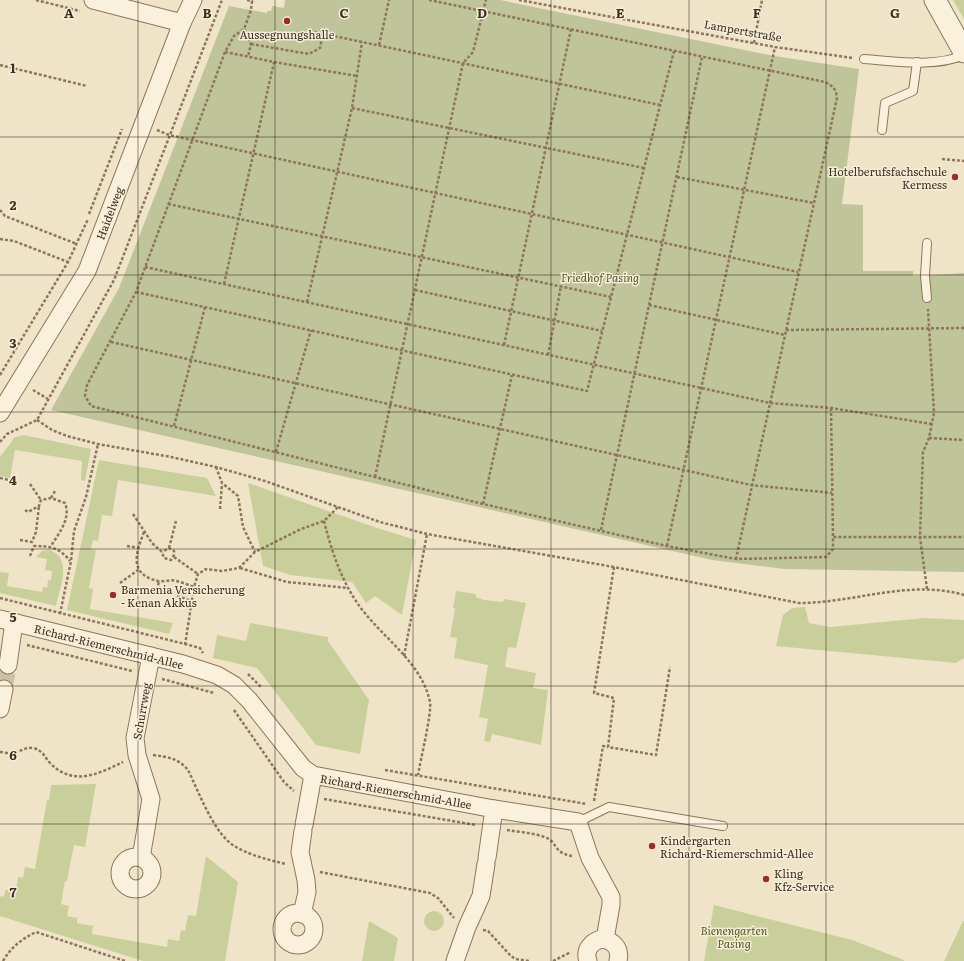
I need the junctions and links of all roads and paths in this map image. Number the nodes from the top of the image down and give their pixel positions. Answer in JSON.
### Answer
{"nodes":[{"id":1,"x":93,"y":0,"type":"edge"},
{"id":2,"x":193,"y":0,"type":"edge"},
{"id":3,"x":222,"y":0,"type":"edge"},
{"id":4,"x":247,"y":0,"type":"edge"},
{"id":5,"x":389,"y":0,"type":"edge"},
{"id":6,"x":429,"y":0,"type":"edge"},
{"id":7,"x":486,"y":0,"type":"edge"},
{"id":8,"x":519,"y":0,"type":"edge"},
{"id":9,"x":762,"y":0,"type":"edge"},
{"id":10,"x":935,"y":0,"type":"edge"},
{"id":11,"x":254,"y":1,"type":"edge"},
{"id":12,"x":483,"y":10,"type":"junction"},
{"id":13,"x":182,"y":23,"type":"junction"},
{"id":14,"x":244,"y":29,"type":"junction"},
{"id":15,"x":571,"y":29,"type":"junction"},
{"id":16,"x":315,"y":32,"type":"dead end"},
{"id":17,"x":323,"y":33,"type":"junction"},
{"id":18,"x":362,"y":42,"type":"junction"},
{"id":19,"x":754,"y":43,"type":"junction"},
{"id":20,"x":250,"y":44,"type":"junction"},
{"id":21,"x":379,"y":45,"type":"junction"},
{"id":22,"x":776,"y":47,"type":"junction"},
{"id":23,"x":674,"y":51,"type":"junction"},
{"id":24,"x":224,"y":52,"type":"junction"},
{"id":25,"x":964,"y":54,"type":"edge"},
{"id":26,"x":248,"y":57,"type":"junction"},
{"id":27,"x":702,"y":57,"type":"junction"},
{"id":28,"x":864,"y":59,"type":"joint"},
{"id":29,"x":274,"y":62,"type":"junction"},
{"id":30,"x":917,"y":62,"type":"junction"},
{"id":31,"x":463,"y":63,"type":"junction"},
{"id":32,"x":0,"y":65,"type":"edge"},
{"id":33,"x":771,"y":71,"type":"junction"},
{"id":34,"x":356,"y":76,"type":"junction"},
{"id":35,"x":560,"y":84,"type":"junction"},
{"id":36,"x":87,"y":86,"type":"dead end"},
{"id":37,"x":660,"y":105,"type":"junction"},
{"id":38,"x":352,"y":108,"type":"junction"},
{"id":39,"x":144,"y":124,"type":"junction"},
{"id":40,"x":122,"y":128,"type":"dead end"},
{"id":41,"x":449,"y":128,"type":"junction"},
{"id":42,"x":882,"y":130,"type":"dead end"},
{"id":43,"x":169,"y":135,"type":"junction"},
{"id":44,"x":192,"y":140,"type":"junction"},
{"id":45,"x":546,"y":148,"type":"junction"},
{"id":46,"x":254,"y":153,"type":"junction"},
{"id":47,"x":942,"y":159,"type":"dead end"},
{"id":48,"x":964,"y":161,"type":"edge"},
{"id":49,"x":644,"y":168,"type":"junction"},
{"id":50,"x":337,"y":171,"type":"junction"},
{"id":51,"x":677,"y":177,"type":"junction"},
{"id":52,"x":745,"y":190,"type":"junction"},
{"id":53,"x":436,"y":193,"type":"junction"},
{"id":54,"x":814,"y":203,"type":"junction"},
{"id":55,"x":168,"y":204,"type":"junction"},
{"id":56,"x":0,"y":210,"type":"edge"},
{"id":57,"x":532,"y":214,"type":"junction"},
{"id":58,"x":239,"y":219,"type":"junction"},
{"id":59,"x":627,"y":235,"type":"junction"},
{"id":60,"x":322,"y":237,"type":"junction"},
{"id":61,"x":0,"y":239,"type":"edge"},
{"id":62,"x":662,"y":243,"type":"junction"},
{"id":63,"x":927,"y":243,"type":"dead end"},
{"id":64,"x":77,"y":244,"type":"junction"},
{"id":65,"x":422,"y":257,"type":"junction"},
{"id":66,"x":730,"y":258,"type":"junction"},
{"id":67,"x":68,"y":262,"type":"junction"},
{"id":68,"x":145,"y":267,"type":"junction"},
{"id":69,"x":798,"y":272,"type":"junction"},
{"id":70,"x":518,"y":277,"type":"junction"},
{"id":71,"x":224,"y":284,"type":"junction"},
{"id":72,"x":561,"y":286,"type":"junction"},
{"id":73,"x":415,"y":290,"type":"junction"},
{"id":74,"x":136,"y":292,"type":"junction"},
{"id":75,"x":611,"y":297,"type":"junction"},
{"id":76,"x":927,"y":298,"type":"joint"},
{"id":77,"x":307,"y":302,"type":"junction"},
{"id":78,"x":649,"y":305,"type":"junction"},
{"id":79,"x":204,"y":307,"type":"junction"},
{"id":80,"x":511,"y":311,"type":"junction"},
{"id":81,"x":555,"y":320,"type":"junction"},
{"id":82,"x":716,"y":320,"type":"junction"},
{"id":83,"x":408,"y":324,"type":"junction"},
{"id":84,"x":964,"y":328,"type":"edge"},
{"id":85,"x":930,"y":329,"type":"junction"},
{"id":86,"x":311,"y":330,"type":"junction"},
{"id":87,"x":786,"y":330,"type":"junction"},
{"id":88,"x":602,"y":331,"type":"junction"},
{"id":89,"x":785,"y":335,"type":"junction"},
{"id":90,"x":111,"y":342,"type":"junction"},
{"id":91,"x":504,"y":345,"type":"junction"},
{"id":92,"x":403,"y":351,"type":"junction"},
{"id":93,"x":548,"y":355,"type":"junction"},
{"id":94,"x":191,"y":360,"type":"junction"},
{"id":95,"x":594,"y":365,"type":"junction"},
{"id":96,"x":0,"y":374,"type":"edge"},
{"id":97,"x":512,"y":374,"type":"junction"},
{"id":98,"x":634,"y":374,"type":"junction"},
{"id":99,"x":296,"y":383,"type":"junction"},
{"id":100,"x":701,"y":388,"type":"junction"},
{"id":101,"x":770,"y":403,"type":"junction"},
{"id":102,"x":391,"y":404,"type":"junction"},
{"id":103,"x":831,"y":408,"type":"junction"},
{"id":104,"x":0,"y":413,"type":"edge"},
{"id":105,"x":37,"y":420,"type":"junction"},
{"id":106,"x":932,"y":424,"type":"junction"},
{"id":107,"x":174,"y":426,"type":"junction"},
{"id":108,"x":500,"y":429,"type":"junction"},
{"id":109,"x":929,"y":438,"type":"junction"},
{"id":110,"x":964,"y":440,"type":"edge"},
{"id":111,"x":0,"y":442,"type":"edge"},
{"id":112,"x":98,"y":444,"type":"junction"},
{"id":113,"x":276,"y":452,"type":"junction"},
{"id":114,"x":617,"y":455,"type":"junction"},
{"id":115,"x":216,"y":467,"type":"junction"},
{"id":116,"x":683,"y":470,"type":"junction"},
{"id":117,"x":375,"y":476,"type":"junction"},
{"id":118,"x":0,"y":478,"type":"edge"},
{"id":119,"x":9,"y":480,"type":"dead end"},
{"id":120,"x":222,"y":483,"type":"junction"},
{"id":121,"x":30,"y":484,"type":"dead end"},
{"id":122,"x":751,"y":485,"type":"junction"},
{"id":123,"x":55,"y":490,"type":"dead end"},
{"id":124,"x":832,"y":493,"type":"junction"},
{"id":125,"x":51,"y":498,"type":"junction"},
{"id":126,"x":41,"y":500,"type":"junction"},
{"id":127,"x":484,"y":504,"type":"junction"},
{"id":128,"x":39,"y":506,"type":"junction"},
{"id":129,"x":338,"y":508,"type":"junction"},
{"id":130,"x":220,"y":509,"type":"dead end"},
{"id":131,"x":25,"y":510,"type":"dead end"},
{"id":132,"x":133,"y":514,"type":"dead end"},
{"id":133,"x":176,"y":521,"type":"dead end"},
{"id":134,"x":324,"y":521,"type":"junction"},
{"id":135,"x":601,"y":530,"type":"junction"},
{"id":136,"x":144,"y":532,"type":"junction"},
{"id":137,"x":427,"y":534,"type":"junction"},
{"id":138,"x":833,"y":537,"type":"junction"},
{"id":139,"x":920,"y":537,"type":"junction"},
{"id":140,"x":964,"y":537,"type":"edge"},
{"id":141,"x":20,"y":540,"type":"dead end"},
{"id":142,"x":32,"y":542,"type":"junction"},
{"id":143,"x":34,"y":546,"type":"junction"},
{"id":144,"x":51,"y":546,"type":"junction"},
{"id":145,"x":127,"y":546,"type":"dead end"},
{"id":146,"x":667,"y":546,"type":"junction"},
{"id":147,"x":138,"y":548,"type":"junction"},
{"id":148,"x":169,"y":548,"type":"junction"},
{"id":149,"x":162,"y":552,"type":"junction"},
{"id":150,"x":255,"y":552,"type":"junction"},
{"id":151,"x":30,"y":556,"type":"dead end"},
{"id":152,"x":174,"y":557,"type":"junction"},
{"id":153,"x":736,"y":559,"type":"junction"},
{"id":154,"x":71,"y":562,"type":"junction"},
{"id":155,"x":614,"y":566,"type":"junction"},
{"id":156,"x":239,"y":568,"type":"junction"},
{"id":157,"x":138,"y":570,"type":"junction"},
{"id":158,"x":198,"y":574,"type":"junction"},
{"id":159,"x":159,"y":581,"type":"junction"},
{"id":160,"x":120,"y":583,"type":"dead end"},
{"id":161,"x":194,"y":587,"type":"junction"},
{"id":162,"x":348,"y":588,"type":"junction"},
{"id":163,"x":927,"y":589,"type":"junction"},
{"id":164,"x":157,"y":590,"type":"dead end"},
{"id":165,"x":964,"y":595,"type":"edge"},
{"id":166,"x":177,"y":596,"type":"dead end"},
{"id":167,"x":0,"y":598,"type":"edge"},
{"id":168,"x":192,"y":601,"type":"junction"},
{"id":169,"x":60,"y":613,"type":"junction"},
{"id":170,"x":7,"y":621,"type":"edge"},
{"id":171,"x":56,"y":632,"type":"junction"},
{"id":172,"x":185,"y":644,"type":"junction"},
{"id":173,"x":151,"y":656,"type":"junction"},
{"id":174,"x":404,"y":656,"type":"junction"},
{"id":175,"x":206,"y":657,"type":"dead end"},
{"id":176,"x":182,"y":664,"type":"junction"},
{"id":177,"x":8,"y":665,"type":"tunnel mouth"},
{"id":178,"x":670,"y":667,"type":"dead end"},
{"id":179,"x":243,"y":671,"type":"dead end"},
{"id":180,"x":262,"y":688,"type":"dead end"},
{"id":181,"x":4,"y":689,"type":"dead end"},
{"id":182,"x":0,"y":709,"type":"edge"},
{"id":183,"x":608,"y":747,"type":"junction"},
{"id":184,"x":0,"y":752,"type":"edge"},
{"id":185,"x":137,"y":756,"type":"junction"},
{"id":186,"x":379,"y":769,"type":"dead end"},
{"id":187,"x":313,"y":775,"type":"junction"},
{"id":188,"x":418,"y":775,"type":"junction"},
{"id":189,"x":414,"y":794,"type":"junction"},
{"id":190,"x":494,"y":809,"type":"junction"},
{"id":191,"x":578,"y":822,"type":"junction"},
{"id":192,"x":723,"y":826,"type":"dead end"},
{"id":193,"x":141,"y":858,"type":"dead end"},
{"id":194,"x":304,"y":868,"type":"junction"},
{"id":195,"x":302,"y":914,"type":"dead end"},
{"id":196,"x":467,"y":927,"type":"junction"},
{"id":197,"x":605,"y":939,"type":"junction"},
{"id":198,"x":3,"y":961,"type":"edge"},
{"id":199,"x":125,"y":961,"type":"edge"},
{"id":200,"x":455,"y":961,"type":"edge"},
{"id":201,"x":529,"y":961,"type":"edge"},
{"id":202,"x":588,"y":961,"type":"edge"},
{"id":203,"x":618,"y":961,"type":"edge"}],
"edges":[{"from":1,"to":13,"type":"street"},
{"from":2,"to":13,"type":"street","name":"Haidelweg"},
{"from":3,"to":43,"type":"path"},
{"from":4,"to":11,"type":"path"},
{"from":5,"to":21,"type":"path"},
{"from":6,"to":12,"type":"path"},
{"from":7,"to":12,"type":"path"},
{"from":8,"to":19,"type":"path","name":"Lampertstraße"},
{"from":9,"to":19,"type":"path"},
{"from":10,"to":25,"type":"street"},
{"from":11,"to":14,"type":"path"},
{"from":12,"to":15,"type":"path"},
{"from":12,"to":31,"type":"path"},
{"from":13,"to":39,"type":"street","name":"Haidelweg"},
{"from":14,"to":20,"type":"path"},
{"from":14,"to":24,"type":"path"},
{"from":15,"to":23,"type":"path"},
{"from":15,"to":35,"type":"path"},
{"from":16,"to":17,"type":"path"},
{"from":17,"to":18,"type":"path"},
{"from":17,"to":20,"type":"path"},
{"from":18,"to":21,"type":"path"},
{"from":18,"to":34,"type":"path"},
{"from":19,"to":22,"type":"path","name":"Lampertstraße"},
{"from":20,"to":26,"type":"path"},
{"from":21,"to":31,"type":"path"},
{"from":22,"to":28,"type":"path","name":"Lampertstraße"},
{"from":22,"to":33,"type":"path"},
{"from":23,"to":27,"type":"path"},
{"from":23,"to":37,"type":"path"},
{"from":24,"to":26,"type":"path"},
{"from":24,"to":44,"type":"path"},
{"from":25,"to":30,"type":"lane"},
{"from":26,"to":29,"type":"path"},
{"from":27,"to":33,"type":"path"},
{"from":27,"to":51,"type":"path"},
{"from":28,"to":30,"type":"lane"},
{"from":29,"to":34,"type":"path"},
{"from":29,"to":46,"type":"path"},
{"from":30,"to":42,"type":"lane"},
{"from":31,"to":35,"type":"path"},
{"from":31,"to":41,"type":"path"},
{"from":32,"to":36,"type":"path"},
{"from":33,"to":52,"type":"path"},
{"from":33,"to":54,"type":"path"},
{"from":34,"to":38,"type":"path"},
{"from":35,"to":37,"type":"path"},
{"from":35,"to":45,"type":"path"},
{"from":37,"to":49,"type":"path"},
{"from":38,"to":41,"type":"path"},
{"from":38,"to":50,"type":"path"},
{"from":39,"to":43,"type":"path"},
{"from":39,"to":104,"type":"street","name":"Haidelweg"},
{"from":40,"to":64,"type":"path"},
{"from":41,"to":45,"type":"path"},
{"from":41,"to":53,"type":"path"},
{"from":43,"to":44,"type":"path"},
{"from":43,"to":105,"type":"path"},
{"from":44,"to":46,"type":"path"},
{"from":44,"to":55,"type":"path"},
{"from":45,"to":49,"type":"path"},
{"from":45,"to":57,"type":"path"},
{"from":46,"to":50,"type":"path"},
{"from":46,"to":58,"type":"path"},
{"from":47,"to":48,"type":"path"},
{"from":49,"to":59,"type":"path"},
{"from":50,"to":53,"type":"path"},
{"from":50,"to":60,"type":"path"},
{"from":51,"to":52,"type":"path"},
{"from":51,"to":62,"type":"path"},
{"from":52,"to":54,"type":"path"},
{"from":52,"to":66,"type":"path"},
{"from":53,"to":57,"type":"path"},
{"from":53,"to":65,"type":"path"},
{"from":54,"to":69,"type":"path"},
{"from":55,"to":58,"type":"path"},
{"from":55,"to":68,"type":"path"},
{"from":56,"to":64,"type":"path"},
{"from":57,"to":59,"type":"path"},
{"from":57,"to":70,"type":"path"},
{"from":58,"to":60,"type":"path"},
{"from":58,"to":71,"type":"path"},
{"from":59,"to":62,"type":"path"},
{"from":59,"to":75,"type":"path"},
{"from":60,"to":65,"type":"path"},
{"from":60,"to":77,"type":"path"},
{"from":61,"to":67,"type":"path"},
{"from":62,"to":66,"type":"path"},
{"from":62,"to":78,"type":"path"},
{"from":63,"to":76,"type":"lane"},
{"from":64,"to":67,"type":"path"},
{"from":65,"to":70,"type":"path"},
{"from":65,"to":73,"type":"path"},
{"from":66,"to":69,"type":"path"},
{"from":66,"to":82,"type":"path"},
{"from":67,"to":96,"type":"path"},
{"from":68,"to":71,"type":"path"},
{"from":68,"to":74,"type":"path"},
{"from":69,"to":87,"type":"path"},
{"from":70,"to":72,"type":"path"},
{"from":70,"to":80,"type":"path"},
{"from":71,"to":77,"type":"path"},
{"from":72,"to":75,"type":"path"},
{"from":72,"to":81,"type":"path"},
{"from":73,"to":80,"type":"path"},
{"from":73,"to":83,"type":"path"},
{"from":74,"to":79,"type":"path"},
{"from":74,"to":90,"type":"path"},
{"from":75,"to":88,"type":"path"},
{"from":76,"to":85,"type":"path"},
{"from":77,"to":83,"type":"path"},
{"from":78,"to":82,"type":"path"},
{"from":78,"to":98,"type":"path"},
{"from":79,"to":86,"type":"path"},
{"from":79,"to":94,"type":"path"},
{"from":80,"to":81,"type":"path"},
{"from":80,"to":91,"type":"path"},
{"from":81,"to":88,"type":"path"},
{"from":81,"to":93,"type":"path"},
{"from":82,"to":89,"type":"path"},
{"from":82,"to":100,"type":"path"},
{"from":83,"to":91,"type":"path"},
{"from":83,"to":92,"type":"path"},
{"from":84,"to":85,"type":"path"},
{"from":85,"to":87,"type":"path"},
{"from":85,"to":106,"type":"path"},
{"from":86,"to":92,"type":"path"},
{"from":86,"to":99,"type":"path"},
{"from":87,"to":89,"type":"path"},
{"from":88,"to":95,"type":"path"},
{"from":89,"to":101,"type":"path"},
{"from":90,"to":94,"type":"path"},
{"from":90,"to":107,"type":"path"},
{"from":91,"to":93,"type":"path"},
{"from":92,"to":97,"type":"path"},
{"from":92,"to":102,"type":"path"},
{"from":93,"to":95,"type":"path"},
{"from":94,"to":99,"type":"path"},
{"from":94,"to":107,"type":"path"},
{"from":95,"to":97,"type":"path"},
{"from":95,"to":98,"type":"path"},
{"from":97,"to":108,"type":"path"},
{"from":98,"to":100,"type":"path"},
{"from":98,"to":114,"type":"path"},
{"from":99,"to":102,"type":"path"},
{"from":99,"to":113,"type":"path"},
{"from":100,"to":101,"type":"path"},
{"from":100,"to":116,"type":"path"},
{"from":101,"to":103,"type":"path"},
{"from":101,"to":122,"type":"path"},
{"from":102,"to":108,"type":"path"},
{"from":102,"to":117,"type":"path"},
{"from":103,"to":106,"type":"path"},
{"from":103,"to":124,"type":"path"},
{"from":105,"to":111,"type":"path"},
{"from":105,"to":112,"type":"path"},
{"from":106,"to":109,"type":"path"},
{"from":107,"to":113,"type":"path"},
{"from":108,"to":114,"type":"path"},
{"from":108,"to":127,"type":"path"},
{"from":109,"to":110,"type":"path"},
{"from":109,"to":139,"type":"path"},
{"from":112,"to":115,"type":"path"},
{"from":112,"to":154,"type":"path"},
{"from":113,"to":117,"type":"path"},
{"from":114,"to":116,"type":"path"},
{"from":114,"to":135,"type":"path"},
{"from":115,"to":120,"type":"path"},
{"from":115,"to":129,"type":"path"},
{"from":116,"to":122,"type":"path"},
{"from":116,"to":146,"type":"path"},
{"from":117,"to":127,"type":"path"},
{"from":118,"to":119,"type":"path"},
{"from":120,"to":130,"type":"path"},
{"from":120,"to":150,"type":"path"},
{"from":121,"to":126,"type":"path"},
{"from":122,"to":124,"type":"path"},
{"from":122,"to":153,"type":"path"},
{"from":123,"to":125,"type":"path"},
{"from":124,"to":138,"type":"path"},
{"from":125,"to":126,"type":"path"},
{"from":125,"to":144,"type":"path"},
{"from":126,"to":128,"type":"path"},
{"from":127,"to":135,"type":"path"},
{"from":128,"to":131,"type":"path"},
{"from":128,"to":142,"type":"path"},
{"from":129,"to":134,"type":"path"},
{"from":129,"to":137,"type":"path"},
{"from":132,"to":136,"type":"path"},
{"from":133,"to":148,"type":"path"},
{"from":134,"to":150,"type":"path"},
{"from":134,"to":162,"type":"path"},
{"from":135,"to":146,"type":"path"},
{"from":136,"to":147,"type":"path"},
{"from":136,"to":149,"type":"path"},
{"from":137,"to":155,"type":"path"},
{"from":137,"to":174,"type":"path"},
{"from":138,"to":139,"type":"path"},
{"from":138,"to":153,"type":"path"},
{"from":139,"to":140,"type":"path"},
{"from":139,"to":163,"type":"path"},
{"from":141,"to":142,"type":"path"},
{"from":142,"to":143,"type":"path"},
{"from":143,"to":144,"type":"path"},
{"from":143,"to":151,"type":"path"},
{"from":144,"to":154,"type":"path"},
{"from":145,"to":147,"type":"path"},
{"from":146,"to":153,"type":"path"},
{"from":147,"to":157,"type":"path"},
{"from":148,"to":149,"type":"path"},
{"from":148,"to":152,"type":"path"},
{"from":149,"to":152,"type":"path"},
{"from":150,"to":156,"type":"path"},
{"from":152,"to":158,"type":"path"},
{"from":154,"to":169,"type":"path"},
{"from":155,"to":163,"type":"path"},
{"from":155,"to":183,"type":"path"},
{"from":156,"to":158,"type":"path"},
{"from":156,"to":162,"type":"path"},
{"from":157,"to":159,"type":"path"},
{"from":157,"to":160,"type":"path"},
{"from":158,"to":161,"type":"path"},
{"from":159,"to":161,"type":"path"},
{"from":159,"to":164,"type":"path"},
{"from":161,"to":168,"type":"path"},
{"from":162,"to":174,"type":"path"},
{"from":163,"to":165,"type":"path"},
{"from":166,"to":168,"type":"path"},
{"from":167,"to":169,"type":"path"},
{"from":168,"to":172,"type":"path"},
{"from":169,"to":171,"type":"path"},
{"from":169,"to":172,"type":"path"},
{"from":170,"to":171,"type":"street","name":"Richard-Riemerschmid-Allee"},
{"from":170,"to":177,"type":"street"},
{"from":171,"to":173,"type":"street","name":"Richard-Riemerschmid-Allee"},
{"from":172,"to":175,"type":"path"},
{"from":172,"to":176,"type":"path"},
{"from":173,"to":176,"type":"street","name":"Richard-Riemerschmid-Allee"},
{"from":173,"to":185,"type":"street","name":"Schurrweg"},
{"from":174,"to":188,"type":"path"},
{"from":176,"to":187,"type":"street","name":"Richard-Riemerschmid-Allee"},
{"from":178,"to":183,"type":"path"},
{"from":179,"to":180,"type":"path"},
{"from":181,"to":182,"type":"street"},
{"from":183,"to":188,"type":"path"},
{"from":184,"to":185,"type":"path"},
{"from":185,"to":193,"type":"street","name":"Schurrweg"},
{"from":185,"to":194,"type":"path"},
{"from":186,"to":188,"type":"path"},
{"from":187,"to":189,"type":"street","name":"Richard-Riemerschmid-Allee"},
{"from":187,"to":194,"type":"street"},
{"from":188,"to":189,"type":"path"},
{"from":189,"to":190,"type":"street","name":"Richard-Riemerschmid-Allee"},
{"from":190,"to":191,"type":"street","name":"Richard-Riemerschmid-Allee"},
{"from":190,"to":196,"type":"street"},
{"from":191,"to":192,"type":"lane"},
{"from":191,"to":197,"type":"street"},
{"from":194,"to":195,"type":"street"},
{"from":194,"to":196,"type":"path"},
{"from":196,"to":200,"type":"street"},
{"from":196,"to":201,"type":"path"},
{"from":197,"to":202,"type":"street"},
{"from":197,"to":203,"type":"street"},
{"from":198,"to":199,"type":"path"}]}
